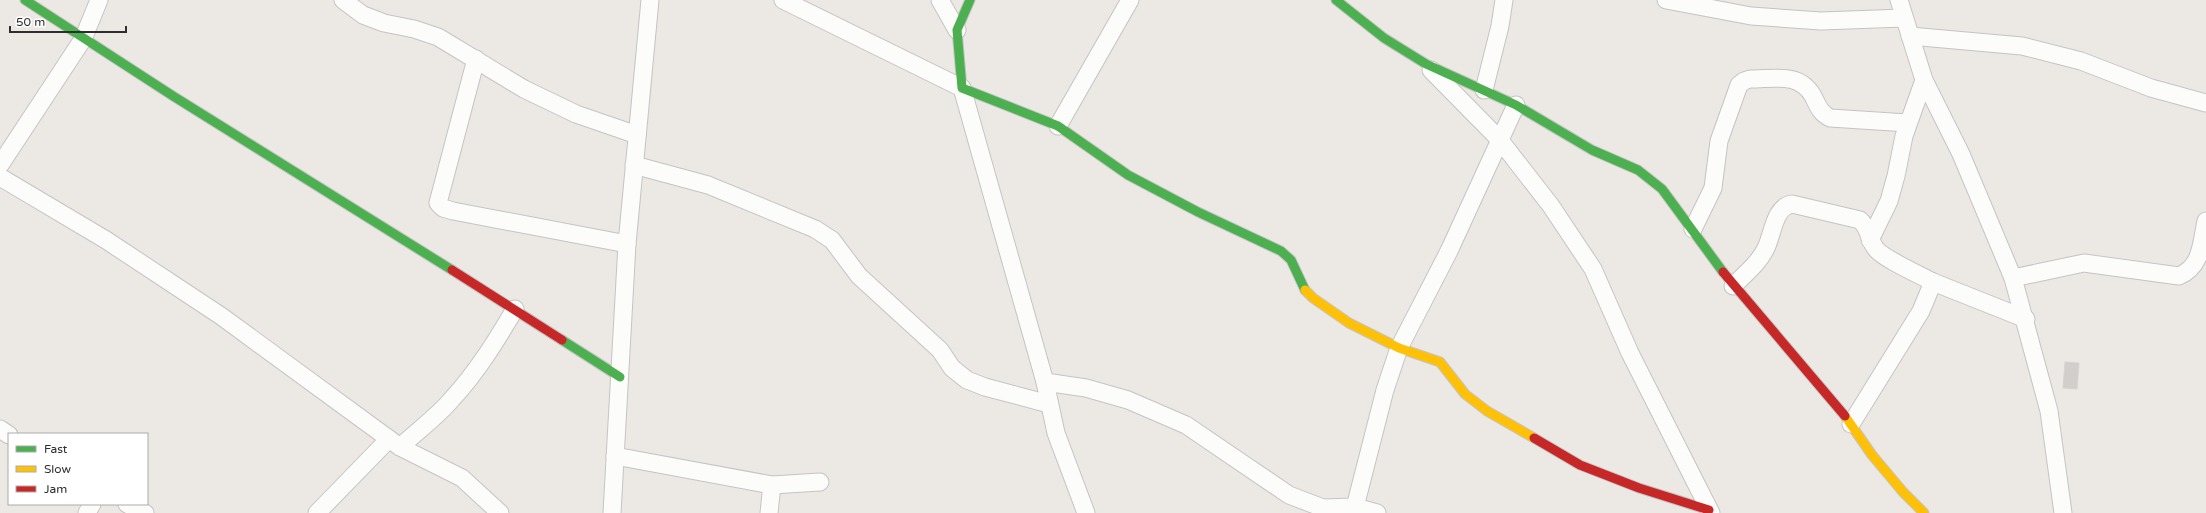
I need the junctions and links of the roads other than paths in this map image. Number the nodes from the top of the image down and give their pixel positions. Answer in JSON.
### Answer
{"nodes":[{"id":1,"x":25,"y":0,"type":"edge"},
{"id":2,"x":99,"y":0,"type":"edge"},
{"id":3,"x":343,"y":0,"type":"edge"},
{"id":4,"x":650,"y":0,"type":"edge"},
{"id":5,"x":783,"y":0,"type":"edge"},
{"id":6,"x":940,"y":0,"type":"edge"},
{"id":7,"x":970,"y":0,"type":"edge"},
{"id":8,"x":1130,"y":0,"type":"edge"},
{"id":9,"x":1336,"y":0,"type":"edge"},
{"id":10,"x":1504,"y":0,"type":"edge"},
{"id":11,"x":1666,"y":0,"type":"edge"},
{"id":12,"x":1899,"y":0,"type":"edge"},
{"id":13,"x":1904,"y":18,"type":"junction"},
{"id":14,"x":957,"y":30,"type":"junction"},
{"id":15,"x":1910,"y":36,"type":"junction"},
{"id":16,"x":83,"y":39,"type":"junction"},
{"id":17,"x":476,"y":59,"type":"junction"},
{"id":18,"x":1426,"y":64,"type":"junction"},
{"id":19,"x":1924,"y":80,"type":"junction"},
{"id":20,"x":962,"y":88,"type":"junction"},
{"id":21,"x":1484,"y":90,"type":"junction"},
{"id":22,"x":2206,"y":103,"type":"edge"},
{"id":23,"x":1516,"y":105,"type":"junction"},
{"id":24,"x":1908,"y":123,"type":"junction"},
{"id":25,"x":1058,"y":126,"type":"junction"},
{"id":26,"x":638,"y":135,"type":"junction"},
{"id":27,"x":1499,"y":139,"type":"junction"},
{"id":28,"x":0,"y":165,"type":"edge"},
{"id":29,"x":634,"y":165,"type":"junction"},
{"id":30,"x":0,"y":177,"type":"edge"},
{"id":31,"x":2206,"y":220,"type":"edge"},
{"id":32,"x":1694,"y":228,"type":"junction"},
{"id":33,"x":1870,"y":240,"type":"junction"},
{"id":34,"x":627,"y":244,"type":"junction"},
{"id":35,"x":2013,"y":278,"type":"junction"},
{"id":36,"x":1933,"y":282,"type":"junction"},
{"id":37,"x":1733,"y":286,"type":"junction"},
{"id":38,"x":515,"y":309,"type":"junction"},
{"id":39,"x":2026,"y":319,"type":"junction"},
{"id":40,"x":1399,"y":348,"type":"junction"},
{"id":41,"x":620,"y":377,"type":"junction"},
{"id":42,"x":1045,"y":382,"type":"junction"},
{"id":43,"x":1050,"y":404,"type":"junction"},
{"id":44,"x":1850,"y":424,"type":"junction"},
{"id":45,"x":395,"y":443,"type":"junction"},
{"id":46,"x":615,"y":456,"type":"junction"},
{"id":47,"x":820,"y":482,"type":"dead end"},
{"id":48,"x":772,"y":485,"type":"junction"},
{"id":49,"x":129,"y":505,"type":"edge"},
{"id":50,"x":1355,"y":507,"type":"junction"},
{"id":51,"x":1710,"y":512,"type":"edge"},
{"id":52,"x":145,"y":513,"type":"edge"},
{"id":53,"x":316,"y":513,"type":"edge"},
{"id":54,"x":500,"y":513,"type":"edge"},
{"id":55,"x":612,"y":513,"type":"edge"},
{"id":56,"x":769,"y":513,"type":"edge"},
{"id":57,"x":1086,"y":513,"type":"edge"},
{"id":58,"x":1377,"y":513,"type":"edge"},
{"id":59,"x":1924,"y":513,"type":"edge"},
{"id":60,"x":2063,"y":513,"type":"edge"}],
"edges":[{"from":1,"to":16,"type":"street"},
{"from":2,"to":16,"type":"street"},
{"from":3,"to":17,"type":"street"},
{"from":4,"to":26,"type":"street"},
{"from":5,"to":20,"type":"street"},
{"from":6,"to":14,"type":"street"},
{"from":7,"to":14,"type":"street"},
{"from":8,"to":25,"type":"street"},
{"from":9,"to":18,"type":"street"},
{"from":10,"to":21,"type":"street"},
{"from":11,"to":13,"type":"street"},
{"from":12,"to":13,"type":"street"},
{"from":13,"to":15,"type":"street"},
{"from":14,"to":20,"type":"street"},
{"from":15,"to":19,"type":"street"},
{"from":15,"to":22,"type":"street"},
{"from":16,"to":28,"type":"street"},
{"from":16,"to":38,"type":"street"},
{"from":17,"to":26,"type":"street"},
{"from":17,"to":34,"type":"street"},
{"from":18,"to":21,"type":"street"},
{"from":18,"to":27,"type":"street"},
{"from":19,"to":24,"type":"street"},
{"from":19,"to":35,"type":"street"},
{"from":20,"to":25,"type":"street"},
{"from":20,"to":42,"type":"street"},
{"from":21,"to":23,"type":"street"},
{"from":23,"to":27,"type":"street"},
{"from":23,"to":32,"type":"street"},
{"from":24,"to":32,"type":"street"},
{"from":24,"to":33,"type":"street"},
{"from":25,"to":40,"type":"street"},
{"from":26,"to":29,"type":"street"},
{"from":27,"to":40,"type":"street"},
{"from":27,"to":51,"type":"street"},
{"from":29,"to":34,"type":"street"},
{"from":29,"to":43,"type":"street"},
{"from":30,"to":45,"type":"street"},
{"from":31,"to":35,"type":"street"},
{"from":32,"to":37,"type":"street"},
{"from":33,"to":36,"type":"street"},
{"from":33,"to":37,"type":"street"},
{"from":34,"to":41,"type":"street"},
{"from":35,"to":39,"type":"street"},
{"from":36,"to":39,"type":"street"},
{"from":36,"to":44,"type":"street"},
{"from":37,"to":44,"type":"street"},
{"from":38,"to":41,"type":"street"},
{"from":38,"to":45,"type":"street"},
{"from":39,"to":60,"type":"street"},
{"from":40,"to":50,"type":"street"},
{"from":40,"to":51,"type":"street"},
{"from":41,"to":46,"type":"street"},
{"from":42,"to":43,"type":"street"},
{"from":42,"to":50,"type":"street"},
{"from":43,"to":57,"type":"street"},
{"from":44,"to":59,"type":"street"},
{"from":45,"to":53,"type":"street"},
{"from":45,"to":54,"type":"street"},
{"from":46,"to":48,"type":"street"},
{"from":46,"to":55,"type":"street"},
{"from":47,"to":48,"type":"street"},
{"from":48,"to":56,"type":"street"},
{"from":49,"to":52,"type":"street"},
{"from":50,"to":58,"type":"street"}]}
